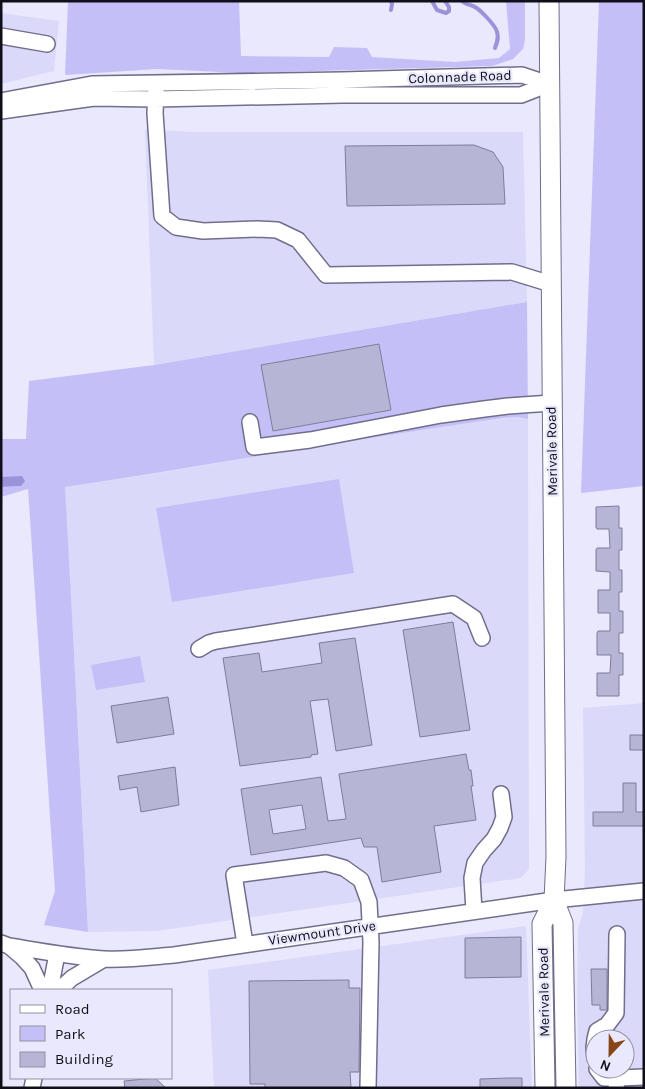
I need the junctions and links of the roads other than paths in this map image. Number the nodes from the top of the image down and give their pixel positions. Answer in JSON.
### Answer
{"nodes":[{"id":1,"x":549,"y":1,"type":"edge"},
{"id":2,"x":1,"y":36,"type":"edge"},
{"id":3,"x":48,"y":44,"type":"dead end"},
{"id":4,"x":156,"y":83,"type":"junction"},
{"id":5,"x":549,"y":84,"type":"junction"},
{"id":6,"x":155,"y":99,"type":"junction"},
{"id":7,"x":1,"y":101,"type":"edge"},
{"id":8,"x":1,"y":111,"type":"edge"},
{"id":9,"x":551,"y":284,"type":"junction"},
{"id":10,"x":552,"y":403,"type":"junction"},
{"id":11,"x":250,"y":422,"type":"dead end"},
{"id":12,"x":482,"y":638,"type":"dead end"},
{"id":13,"x":199,"y":649,"type":"dead end"},
{"id":14,"x":501,"y":794,"type":"dead end"},
{"id":15,"x":644,"y":891,"type":"edge"},
{"id":16,"x":554,"y":900,"type":"junction"},
{"id":17,"x":474,"y":911,"type":"junction"},
{"id":18,"x":370,"y":926,"type":"junction"},
{"id":19,"x":617,"y":934,"type":"dead end"},
{"id":20,"x":245,"y":944,"type":"junction"},
{"id":21,"x":5,"y":945,"type":"edge"},
{"id":22,"x":57,"y":954,"type":"junction"},
{"id":23,"x":104,"y":959,"type":"junction"},
{"id":24,"x":42,"y":989,"type":"edge"},
{"id":25,"x":50,"y":989,"type":"edge"},
{"id":26,"x":60,"y":989,"type":"edge"},
{"id":27,"x":600,"y":1029,"type":"edge"},
{"id":28,"x":644,"y":1077,"type":"edge"},
{"id":29,"x":617,"y":1083,"type":"edge"},
{"id":30,"x":368,"y":1088,"type":"edge"},
{"id":31,"x":545,"y":1088,"type":"edge"},
{"id":32,"x":566,"y":1088,"type":"edge"}],
"edges":[{"from":1,"to":5,"type":"main road","name":"Merivale Road"},
{"from":2,"to":3,"type":"street"},
{"from":4,"to":5,"type":"street","name":"Colonnade Road"},
{"from":4,"to":6,"type":"street"},
{"from":4,"to":7,"type":"street","name":"Colonnade Road"},
{"from":5,"to":6,"type":"street","name":"Colonnade Road"},
{"from":5,"to":9,"type":"main road","name":"Merivale Road"},
{"from":6,"to":8,"type":"street","name":"Colonnade Road"},
{"from":6,"to":9,"type":"street"},
{"from":9,"to":10,"type":"main road","name":"Merivale Road"},
{"from":10,"to":11,"type":"street"},
{"from":10,"to":16,"type":"main road","name":"Merivale Road"},
{"from":12,"to":13,"type":"street"},
{"from":14,"to":17,"type":"street"},
{"from":15,"to":16,"type":"street","name":"Viewmount Drive"},
{"from":16,"to":17,"type":"street","name":"Viewmount Drive"},
{"from":16,"to":31,"type":"main road","name":"Merivale Road"},
{"from":16,"to":32,"type":"main road","name":"Merivale Road"},
{"from":17,"to":18,"type":"street","name":"Viewmount Drive"},
{"from":18,"to":20,"type":"street","name":"Viewmount Drive"},
{"from":18,"to":20,"type":"street"},
{"from":18,"to":30,"type":"street"},
{"from":19,"to":27,"type":"street"},
{"from":20,"to":23,"type":"street","name":"Viewmount Drive"},
{"from":21,"to":22,"type":"street","name":"Viewmount Drive"},
{"from":21,"to":24,"type":"street"},
{"from":22,"to":23,"type":"street","name":"Viewmount Drive"},
{"from":22,"to":25,"type":"street"},
{"from":23,"to":26,"type":"street"},
{"from":28,"to":29,"type":"street"}]}
